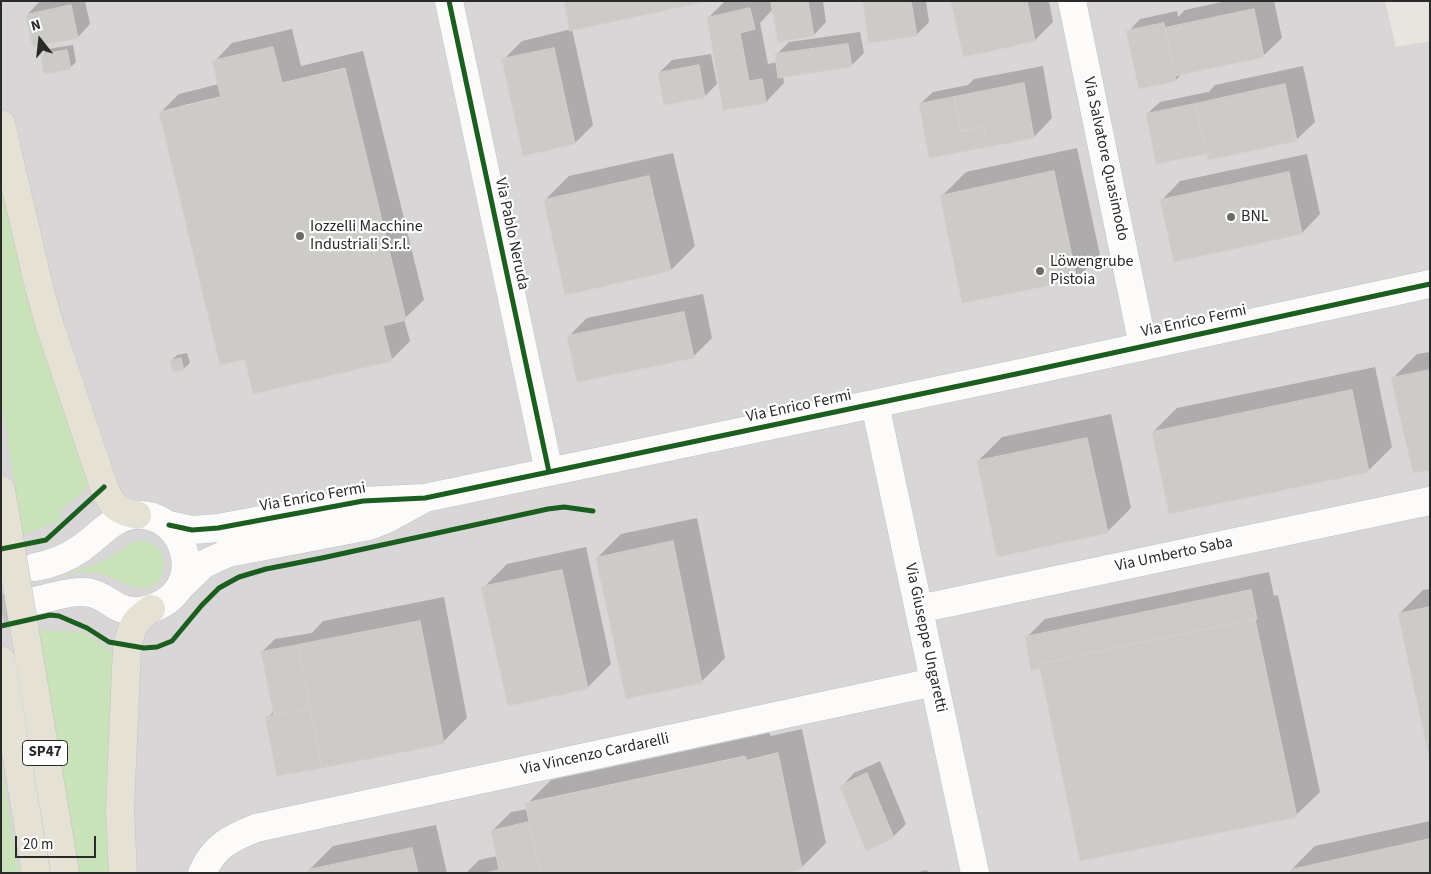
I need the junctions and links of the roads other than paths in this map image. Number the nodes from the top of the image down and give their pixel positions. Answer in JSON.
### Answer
{"nodes":[{"id":1,"x":449,"y":1,"type":"edge"},
{"id":2,"x":1072,"y":1,"type":"edge"},
{"id":3,"x":1,"y":124,"type":"edge"},
{"id":4,"x":1430,"y":284,"type":"edge"},
{"id":5,"x":1143,"y":346,"type":"junction"},
{"id":6,"x":875,"y":404,"type":"junction"},
{"id":7,"x":549,"y":472,"type":"junction"},
{"id":8,"x":1,"y":490,"type":"edge"},
{"id":9,"x":425,"y":498,"type":"junction"},
{"id":10,"x":1430,"y":501,"type":"edge"},
{"id":11,"x":137,"y":515,"type":"junction"},
{"id":12,"x":169,"y":526,"type":"junction"},
{"id":13,"x":35,"y":567,"type":"dead end"},
{"id":14,"x":178,"y":589,"type":"junction"},
{"id":15,"x":38,"y":600,"type":"tunnel mouth"},
{"id":16,"x":151,"y":609,"type":"junction"},
{"id":17,"x":919,"y":609,"type":"junction"},
{"id":18,"x":1,"y":660,"type":"edge"},
{"id":19,"x":934,"y":682,"type":"junction"},
{"id":20,"x":36,"y":873,"type":"edge"},
{"id":21,"x":65,"y":873,"type":"edge"},
{"id":22,"x":123,"y":873,"type":"edge"},
{"id":23,"x":202,"y":873,"type":"edge"},
{"id":24,"x":975,"y":873,"type":"edge"}],
"edges":[{"from":1,"to":7,"type":"street","name":"Via Pablo Neruda"},
{"from":2,"to":5,"type":"street","name":"Via Salvatore Quasimodo"},
{"from":3,"to":11,"type":"main road"},
{"from":4,"to":5,"type":"street","name":"Via Enrico Fermi"},
{"from":5,"to":6,"type":"street","name":"Via Enrico Fermi"},
{"from":6,"to":7,"type":"street","name":"Via Enrico Fermi"},
{"from":6,"to":17,"type":"street","name":"Via Giuseppe Ungaretti"},
{"from":7,"to":9,"type":"street","name":"Via Enrico Fermi"},
{"from":8,"to":21,"type":"main road","number":"SP47","bridge":true},
{"from":9,"to":12,"type":"street","name":"Via Enrico Fermi"},
{"from":9,"to":14,"type":"street","name":"Via Enrico Fermi"},
{"from":10,"to":17,"type":"street","name":"Via Umberto Saba"},
{"from":11,"to":12,"type":"street","name":"Via Enrico Fermi"},
{"from":11,"to":13,"type":"street"},
{"from":12,"to":14,"type":"street"},
{"from":14,"to":16,"type":"street","name":"Via Enrico Fermi"},
{"from":15,"to":16,"type":"street","name":"Via Enrico Fermi"},
{"from":16,"to":22,"type":"main road"},
{"from":17,"to":19,"type":"street","name":"Via Giuseppe Ungaretti"},
{"from":18,"to":20,"type":"main road","number":"SP47"},
{"from":19,"to":23,"type":"street","name":"Via Vincenzo Cardarelli"},
{"from":19,"to":24,"type":"street","name":"Via Giuseppe Ungaretti"}]}
